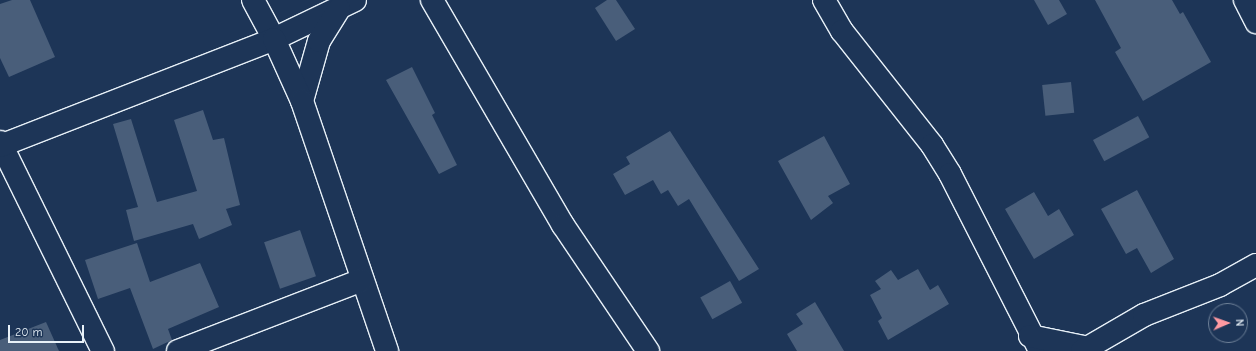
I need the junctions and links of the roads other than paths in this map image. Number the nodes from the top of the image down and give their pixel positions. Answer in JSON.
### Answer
{"nodes":[{"id":1,"x":253,"y":0,"type":"edge"},
{"id":2,"x":432,"y":0,"type":"edge"},
{"id":3,"x":824,"y":0,"type":"edge"},
{"id":4,"x":1245,"y":0,"type":"edge"},
{"id":5,"x":347,"y":4,"type":"edge"},
{"id":6,"x":1256,"y":22,"type":"edge"},
{"id":7,"x":274,"y":39,"type":"junction"},
{"id":8,"x":302,"y":101,"type":"junction"},
{"id":9,"x":1,"y":144,"type":"edge"},
{"id":10,"x":1256,"y":264,"type":"edge"},
{"id":11,"x":362,"y":280,"type":"junction"},
{"id":12,"x":1035,"y":344,"type":"edge"},
{"id":13,"x":1083,"y":349,"type":"edge"},
{"id":14,"x":103,"y":351,"type":"edge"},
{"id":15,"x":178,"y":351,"type":"edge"},
{"id":16,"x":387,"y":351,"type":"edge"},
{"id":17,"x":648,"y":351,"type":"edge"}],
"edges":[{"from":1,"to":7,"type":"street"},
{"from":2,"to":17,"type":"street"},
{"from":3,"to":12,"type":"street"},
{"from":4,"to":6,"type":"street"},
{"from":5,"to":7,"type":"street"},
{"from":5,"to":8,"type":"street"},
{"from":7,"to":8,"type":"street"},
{"from":7,"to":9,"type":"street"},
{"from":8,"to":11,"type":"street"},
{"from":9,"to":14,"type":"street"},
{"from":10,"to":13,"type":"street"},
{"from":11,"to":15,"type":"street"},
{"from":11,"to":16,"type":"street"},
{"from":12,"to":13,"type":"street"}]}
